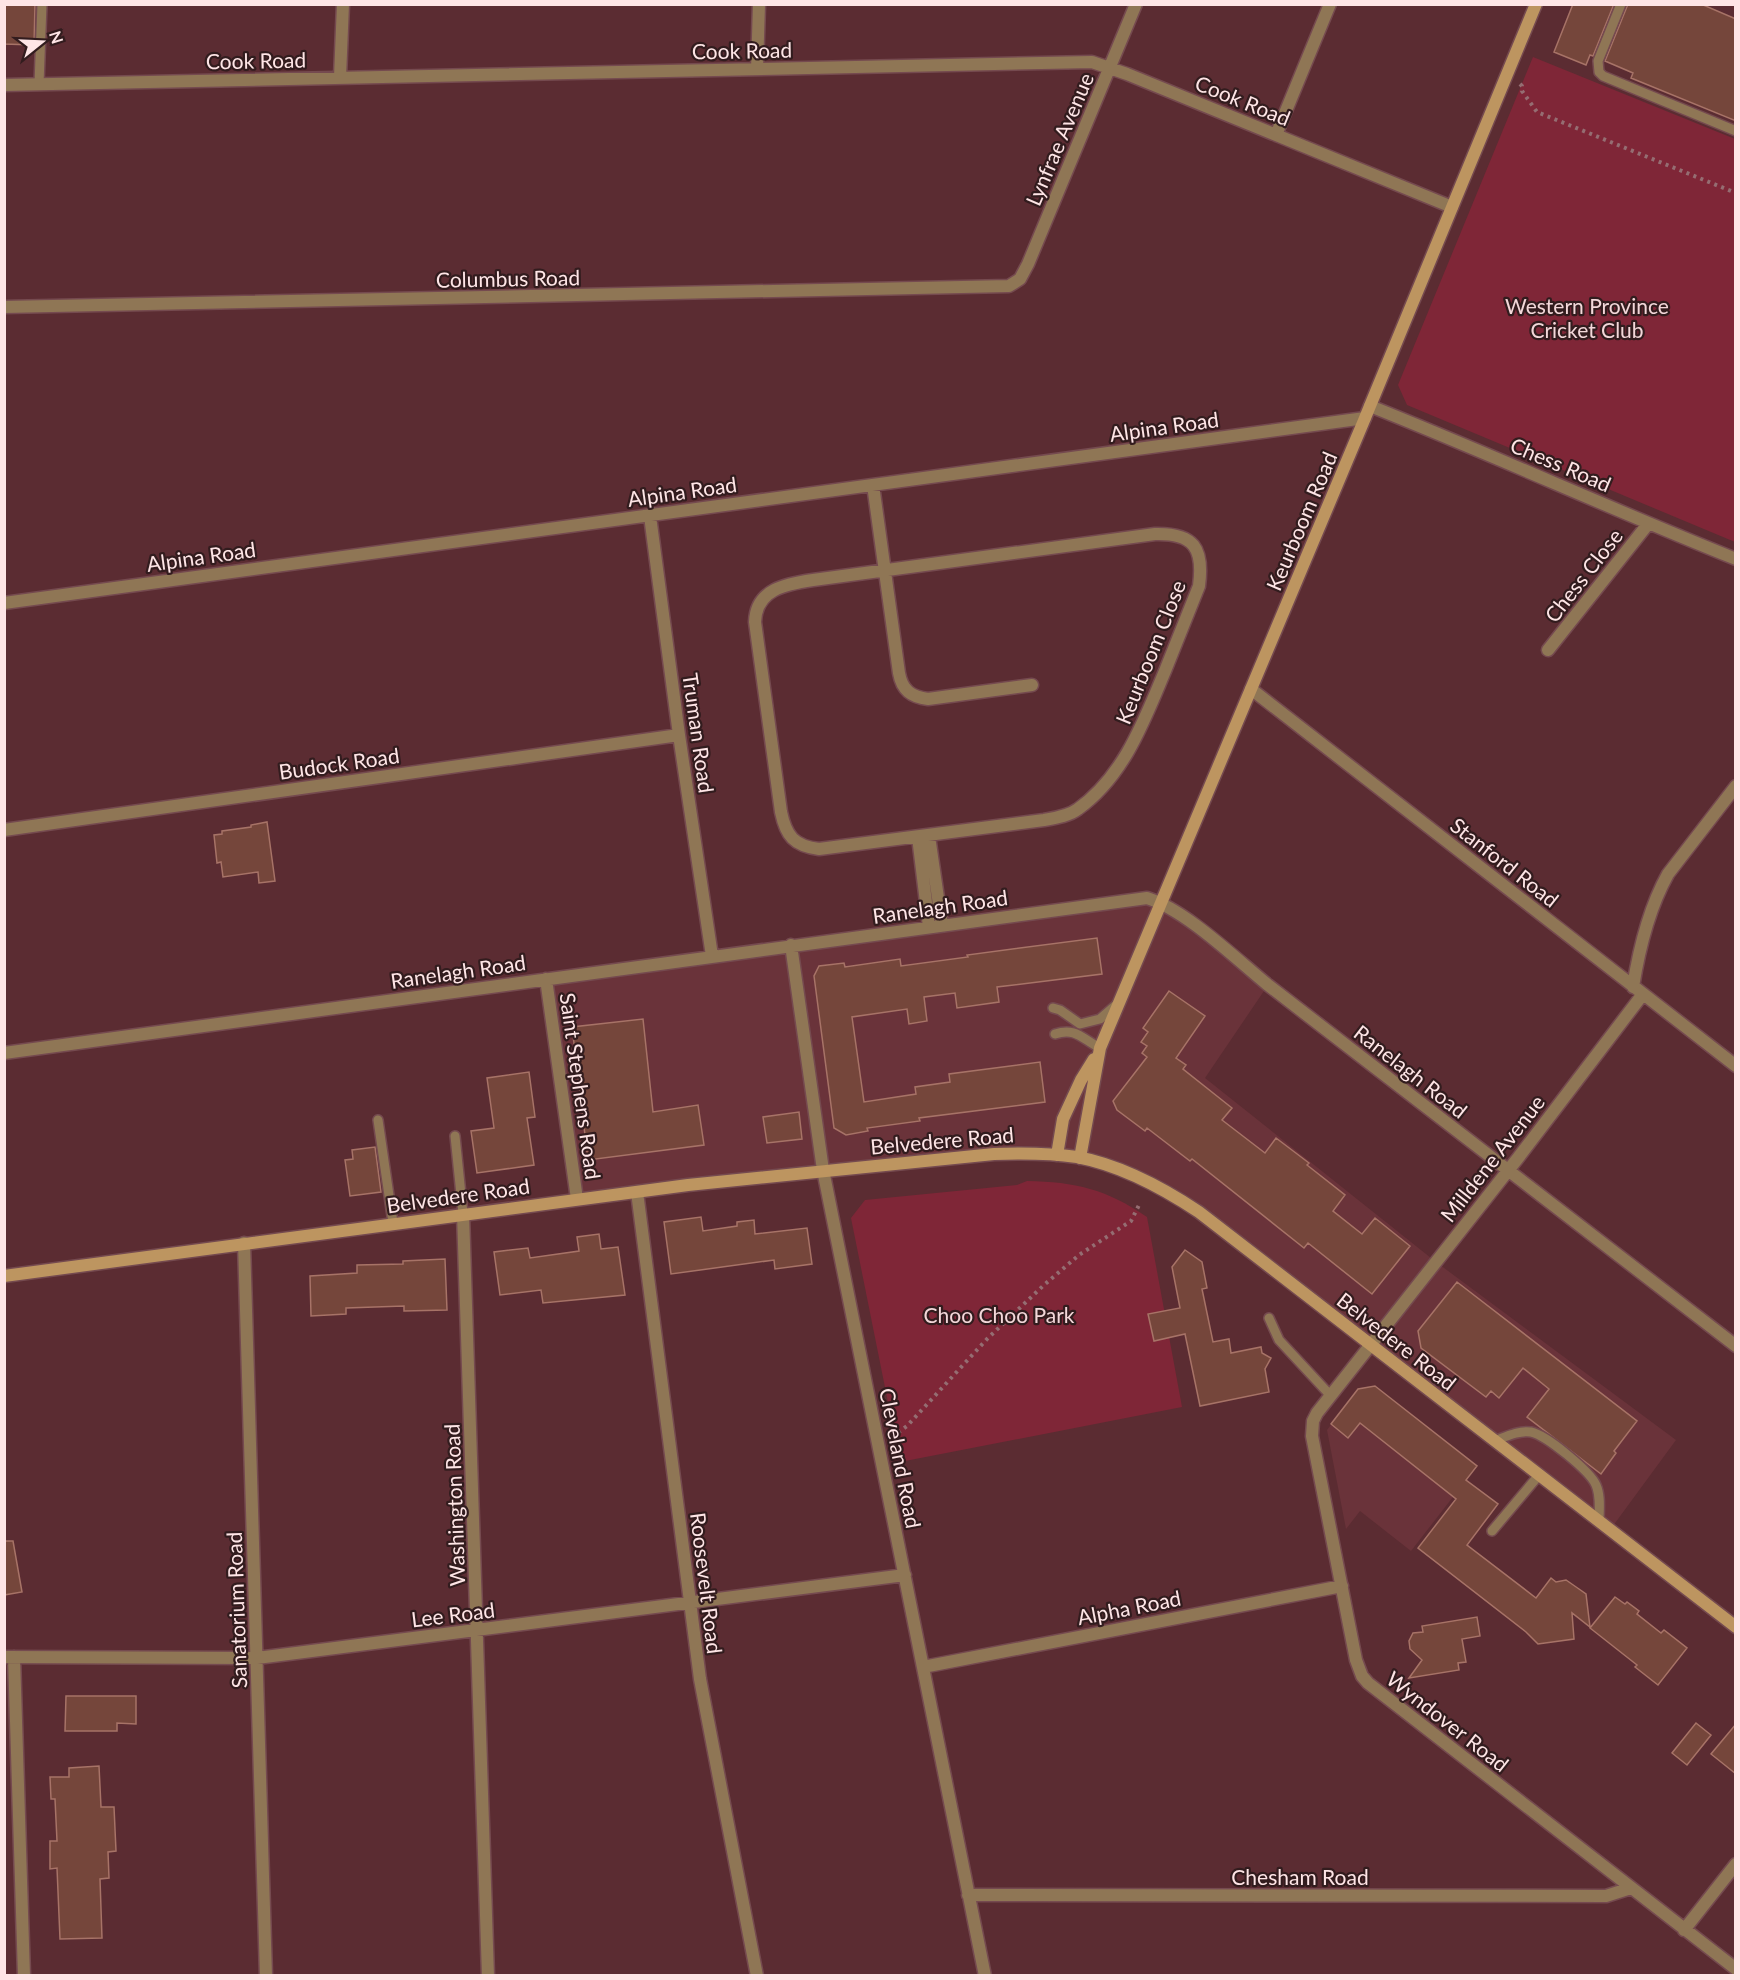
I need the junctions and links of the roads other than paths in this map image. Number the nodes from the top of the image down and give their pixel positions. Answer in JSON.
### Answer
{"nodes":[{"id":1,"x":42,"y":4,"type":"edge"},
{"id":2,"x":343,"y":4,"type":"edge"},
{"id":3,"x":759,"y":4,"type":"edge"},
{"id":4,"x":1136,"y":4,"type":"edge"},
{"id":5,"x":1330,"y":4,"type":"edge"},
{"id":6,"x":1536,"y":4,"type":"edge"},
{"id":7,"x":1621,"y":4,"type":"edge"},
{"id":8,"x":1110,"y":67,"type":"junction"},
{"id":9,"x":757,"y":69,"type":"junction"},
{"id":10,"x":340,"y":77,"type":"junction"},
{"id":11,"x":39,"y":84,"type":"junction"},
{"id":12,"x":4,"y":85,"type":"edge"},
{"id":13,"x":1736,"y":131,"type":"edge"},
{"id":14,"x":1276,"y":135,"type":"junction"},
{"id":15,"x":1452,"y":207,"type":"junction"},
{"id":16,"x":1013,"y":285,"type":"joint"},
{"id":17,"x":4,"y":307,"type":"edge"},
{"id":18,"x":1368,"y":412,"type":"junction"},
{"id":19,"x":873,"y":485,"type":"junction"},
{"id":20,"x":650,"y":516,"type":"junction"},
{"id":21,"x":1648,"y":524,"type":"junction"},
{"id":22,"x":1736,"y":559,"type":"edge"},
{"id":23,"x":885,"y":570,"type":"junction"},
{"id":24,"x":4,"y":603,"type":"edge"},
{"id":25,"x":1548,"y":650,"type":"dead end"},
{"id":26,"x":1032,"y":685,"type":"dead end"},
{"id":27,"x":1251,"y":689,"type":"junction"},
{"id":28,"x":679,"y":735,"type":"junction"},
{"id":29,"x":1736,"y":786,"type":"edge"},
{"id":30,"x":4,"y":830,"type":"edge"},
{"id":31,"x":923,"y":836,"type":"junction"},
{"id":32,"x":1161,"y":904,"type":"junction"},
{"id":33,"x":942,"y":925,"type":"junction"},
{"id":34,"x":928,"y":927,"type":"junction"},
{"id":35,"x":791,"y":945,"type":"junction"},
{"id":36,"x":712,"y":956,"type":"junction"},
{"id":37,"x":546,"y":979,"type":"junction"},
{"id":38,"x":1638,"y":990,"type":"junction"},
{"id":39,"x":1121,"y":1000,"type":"junction"},
{"id":40,"x":1053,"y":1008,"type":"dead end"},
{"id":41,"x":1055,"y":1034,"type":"dead end"},
{"id":42,"x":1100,"y":1049,"type":"junction"},
{"id":43,"x":4,"y":1053,"type":"edge"},
{"id":44,"x":1736,"y":1066,"type":"edge"},
{"id":45,"x":378,"y":1120,"type":"dead end"},
{"id":46,"x":455,"y":1136,"type":"dead end"},
{"id":47,"x":1057,"y":1155,"type":"junction"},
{"id":48,"x":1080,"y":1158,"type":"junction"},
{"id":49,"x":823,"y":1170,"type":"junction"},
{"id":50,"x":1509,"y":1170,"type":"junction"},
{"id":51,"x":637,"y":1192,"type":"junction"},
{"id":52,"x":577,"y":1199,"type":"junction"},
{"id":53,"x":464,"y":1214,"type":"junction"},
{"id":54,"x":393,"y":1223,"type":"junction"},
{"id":55,"x":244,"y":1243,"type":"junction"},
{"id":56,"x":4,"y":1275,"type":"edge"},
{"id":57,"x":1269,"y":1318,"type":"dead end"},
{"id":58,"x":1371,"y":1346,"type":"junction"},
{"id":59,"x":1736,"y":1346,"type":"edge"},
{"id":60,"x":1331,"y":1396,"type":"junction"},
{"id":61,"x":1494,"y":1441,"type":"junction"},
{"id":62,"x":1539,"y":1475,"type":"junction"},
{"id":63,"x":1599,"y":1522,"type":"junction"},
{"id":64,"x":1492,"y":1531,"type":"dead end"},
{"id":65,"x":904,"y":1575,"type":"junction"},
{"id":66,"x":1342,"y":1586,"type":"junction"},
{"id":67,"x":689,"y":1603,"type":"junction"},
{"id":68,"x":1736,"y":1627,"type":"edge"},
{"id":69,"x":478,"y":1631,"type":"junction"},
{"id":70,"x":9,"y":1657,"type":"edge"},
{"id":71,"x":257,"y":1658,"type":"junction"},
{"id":72,"x":923,"y":1667,"type":"junction"},
{"id":73,"x":1736,"y":1864,"type":"edge"},
{"id":74,"x":1631,"y":1888,"type":"junction"},
{"id":75,"x":968,"y":1895,"type":"junction"},
{"id":76,"x":1684,"y":1930,"type":"junction"},
{"id":77,"x":1736,"y":1969,"type":"edge"},
{"id":78,"x":24,"y":1976,"type":"edge"},
{"id":79,"x":266,"y":1976,"type":"edge"},
{"id":80,"x":488,"y":1976,"type":"edge"},
{"id":81,"x":758,"y":1976,"type":"edge"},
{"id":82,"x":985,"y":1976,"type":"edge"}],
"edges":[{"from":1,"to":11,"type":"lane"},
{"from":2,"to":10,"type":"street"},
{"from":3,"to":9,"type":"street"},
{"from":4,"to":8,"type":"street","name":"Lynfrae Avenue"},
{"from":5,"to":14,"type":"street"},
{"from":6,"to":15,"type":"main road","name":"Keurboom Road"},
{"from":7,"to":13,"type":"lane"},
{"from":8,"to":9,"type":"street","name":"Cook Road"},
{"from":8,"to":14,"type":"street","name":"Cook Road"},
{"from":8,"to":16,"type":"street","name":"Lynfrae Avenue"},
{"from":9,"to":10,"type":"street","name":"Cook Road"},
{"from":10,"to":11,"type":"street","name":"Cook Road"},
{"from":11,"to":12,"type":"street","name":"Cook Road"},
{"from":14,"to":15,"type":"street","name":"Cook Road"},
{"from":15,"to":18,"type":"main road","name":"Keurboom Road"},
{"from":16,"to":17,"type":"street","name":"Columbus Road"},
{"from":18,"to":19,"type":"street","name":"Alpina Road"},
{"from":18,"to":21,"type":"street","name":"Chess Road"},
{"from":18,"to":27,"type":"main road","name":"Keurboom Road"},
{"from":19,"to":20,"type":"street","name":"Alpina Road"},
{"from":19,"to":23,"type":"street"},
{"from":20,"to":24,"type":"street","name":"Alpina Road"},
{"from":20,"to":28,"type":"street","name":"Truman Road"},
{"from":21,"to":22,"type":"street","name":"Chess Road"},
{"from":21,"to":25,"type":"street","name":"Chess Close"},
{"from":23,"to":26,"type":"street"},
{"from":23,"to":31,"type":"street","name":"Keurboom Close"},
{"from":23,"to":31,"type":"street","name":"Keurboom Close"},
{"from":27,"to":32,"type":"main road","name":"Keurboom Road"},
{"from":27,"to":38,"type":"street","name":"Stanford Road"},
{"from":28,"to":30,"type":"street","name":"Budock Road"},
{"from":28,"to":36,"type":"street","name":"Truman Road"},
{"from":29,"to":38,"type":"street","name":"Milldene Avenue"},
{"from":31,"to":33,"type":"street"},
{"from":31,"to":34,"type":"street"},
{"from":32,"to":33,"type":"street","name":"Ranelagh Road"},
{"from":32,"to":39,"type":"main road","name":"Keurboom Road"},
{"from":32,"to":50,"type":"street","name":"Ranelagh Road"},
{"from":33,"to":34,"type":"street","name":"Ranelagh Road"},
{"from":34,"to":35,"type":"street","name":"Ranelagh Road"},
{"from":35,"to":36,"type":"street","name":"Ranelagh Road"},
{"from":35,"to":49,"type":"street","name":"Cleveland Road"},
{"from":36,"to":37,"type":"street","name":"Ranelagh Road"},
{"from":37,"to":43,"type":"street","name":"Ranelagh Road"},
{"from":37,"to":52,"type":"street","name":"Saint Stephens Road"},
{"from":38,"to":44,"type":"street","name":"Stanford Road"},
{"from":38,"to":50,"type":"street","name":"Milldene Avenue"},
{"from":39,"to":40,"type":"lane"},
{"from":39,"to":42,"type":"main road","name":"Keurboom Road"},
{"from":41,"to":42,"type":"lane"},
{"from":42,"to":47,"type":"main road","name":"Keurboom Road"},
{"from":42,"to":48,"type":"main road","name":"Keurboom Road"},
{"from":45,"to":54,"type":"lane"},
{"from":46,"to":53,"type":"lane"},
{"from":47,"to":48,"type":"main road","name":"Belvedere Road"},
{"from":47,"to":49,"type":"main road","name":"Belvedere Road"},
{"from":48,"to":58,"type":"main road","name":"Belvedere Road"},
{"from":49,"to":51,"type":"main road","name":"Belvedere Road"},
{"from":49,"to":65,"type":"street","name":"Cleveland Road"},
{"from":50,"to":58,"type":"street","name":"Milldene Avenue"},
{"from":50,"to":59,"type":"street","name":"Ranelagh Road"},
{"from":51,"to":52,"type":"main road","name":"Belvedere Road"},
{"from":51,"to":67,"type":"street","name":"Roosevelt Road"},
{"from":52,"to":53,"type":"main road","name":"Belvedere Road"},
{"from":53,"to":54,"type":"main road","name":"Belvedere Road"},
{"from":53,"to":69,"type":"street","name":"Washington Road"},
{"from":54,"to":55,"type":"main road","name":"Belvedere Road"},
{"from":55,"to":56,"type":"main road","name":"Belvedere Road"},
{"from":55,"to":71,"type":"street","name":"Sanatorium Road"},
{"from":57,"to":60,"type":"lane"},
{"from":58,"to":60,"type":"street","name":"Wyndover Road"},
{"from":58,"to":61,"type":"main road","name":"Belvedere Road"},
{"from":60,"to":66,"type":"street","name":"Wyndover Road"},
{"from":61,"to":62,"type":"main road","name":"Belvedere Road"},
{"from":61,"to":63,"type":"lane"},
{"from":62,"to":63,"type":"main road","name":"Belvedere Road"},
{"from":62,"to":64,"type":"lane"},
{"from":63,"to":68,"type":"main road","name":"Belvedere Road"},
{"from":65,"to":67,"type":"street","name":"Lee Road"},
{"from":65,"to":72,"type":"street","name":"Cleveland Road"},
{"from":66,"to":72,"type":"street","name":"Alpha Road"},
{"from":66,"to":74,"type":"street","name":"Wyndover Road"},
{"from":67,"to":69,"type":"street","name":"Lee Road"},
{"from":67,"to":81,"type":"street","name":"Roosevelt Road"},
{"from":69,"to":71,"type":"street","name":"Lee Road"},
{"from":69,"to":80,"type":"street","name":"Washington Road"},
{"from":70,"to":71,"type":"street","name":"Lee Road"},
{"from":70,"to":78,"type":"street"},
{"from":71,"to":79,"type":"street","name":"Sanatorium Road"},
{"from":72,"to":75,"type":"street","name":"Cleveland Road"},
{"from":73,"to":76,"type":"street"},
{"from":74,"to":75,"type":"street","name":"Chesham Road"},
{"from":74,"to":76,"type":"street","name":"Wyndover Road"},
{"from":75,"to":82,"type":"street","name":"Cleveland Road"},
{"from":76,"to":77,"type":"street","name":"Wyndover Road"}]}
